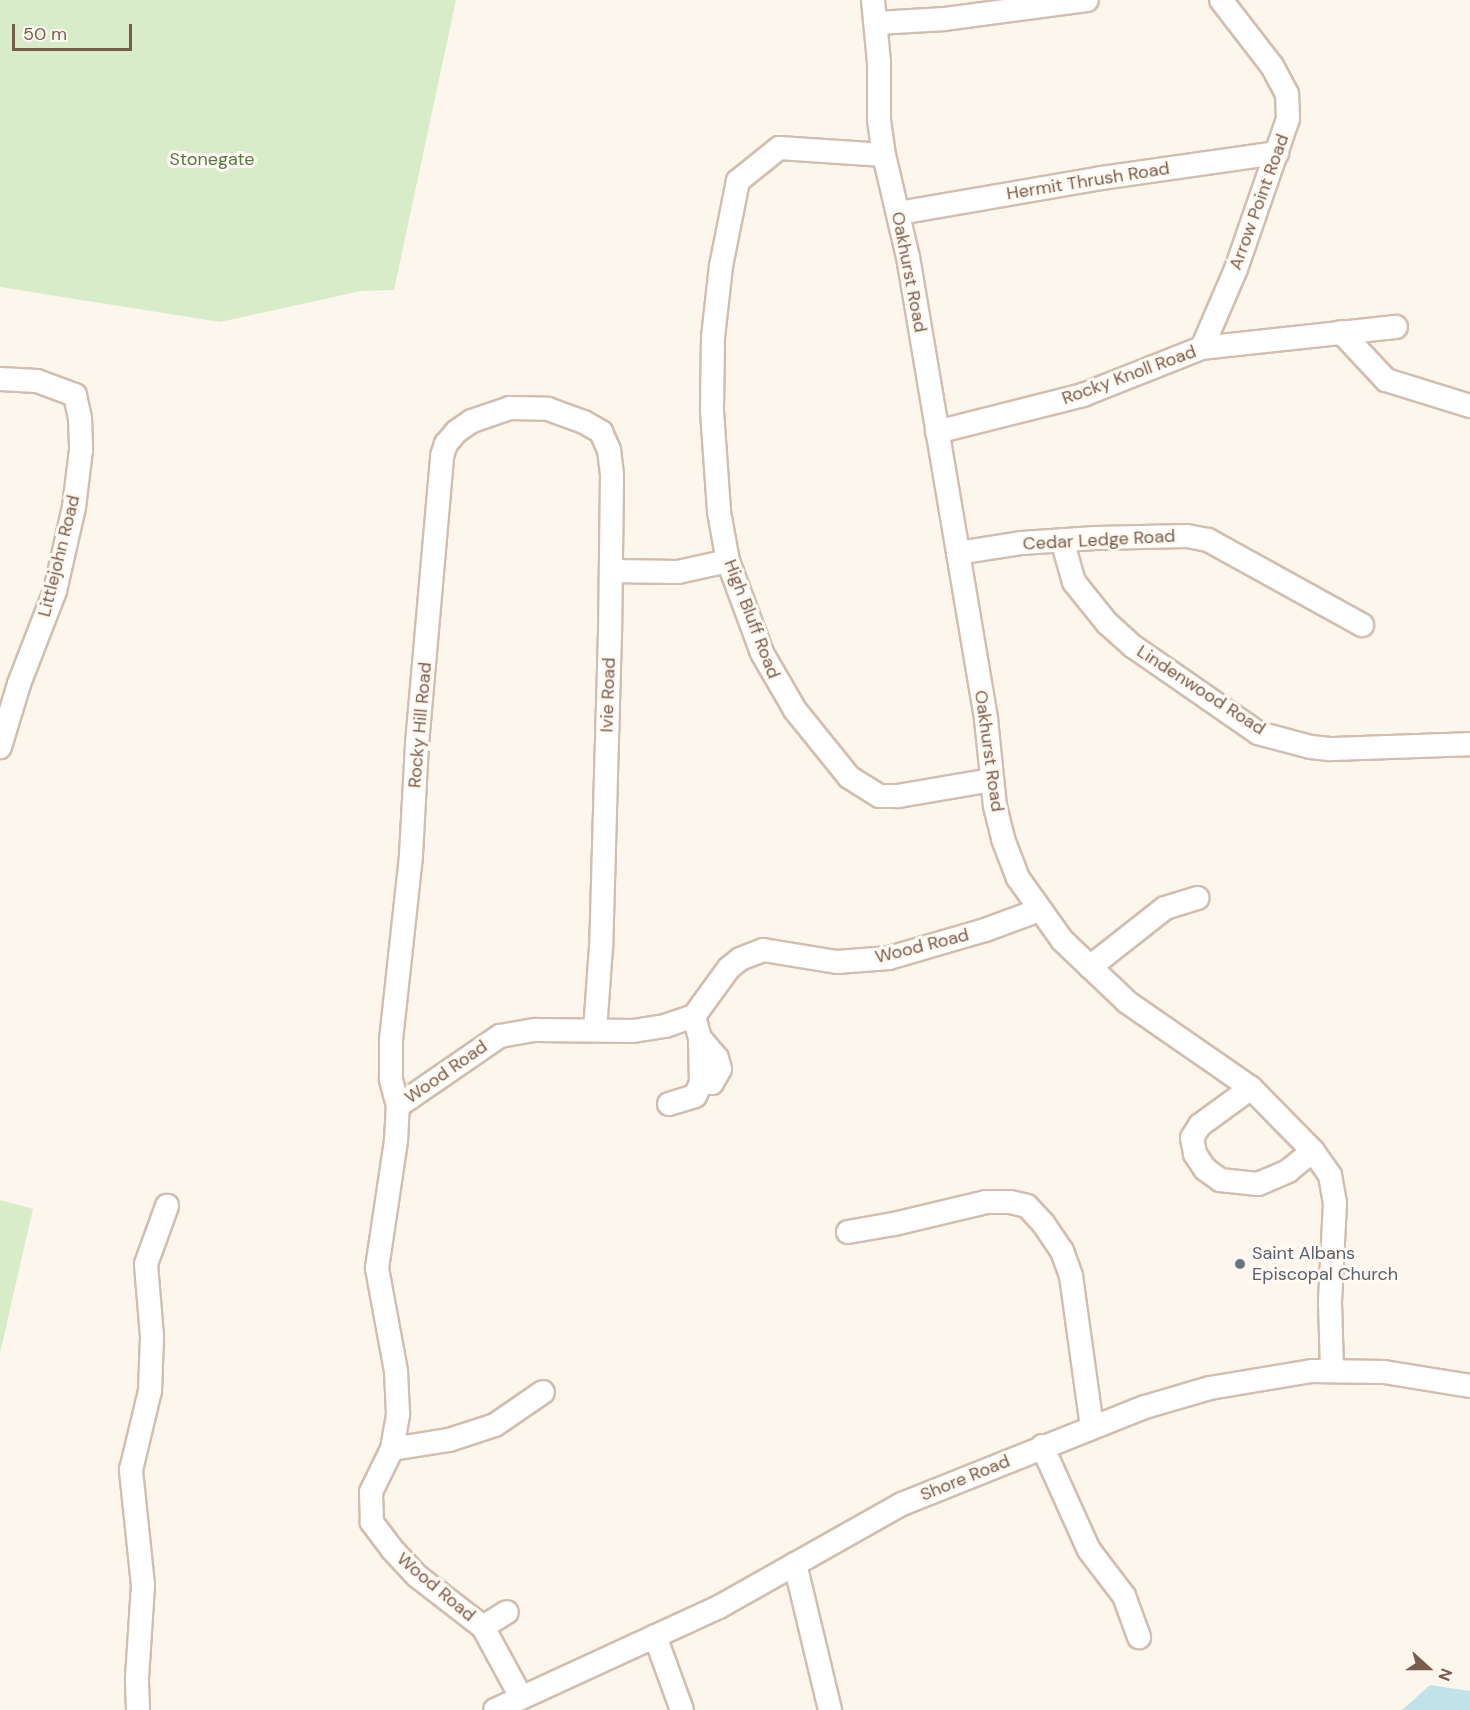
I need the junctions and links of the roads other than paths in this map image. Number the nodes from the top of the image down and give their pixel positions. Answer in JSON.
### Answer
{"nodes":[{"id":1,"x":873,"y":0,"type":"edge"},
{"id":2,"x":1087,"y":0,"type":"edge"},
{"id":3,"x":1221,"y":0,"type":"edge"},
{"id":4,"x":1054,"y":2,"type":"edge"},
{"id":5,"x":877,"y":24,"type":"junction"},
{"id":6,"x":1277,"y":153,"type":"junction"},
{"id":7,"x":884,"y":155,"type":"junction"},
{"id":8,"x":899,"y":213,"type":"junction"},
{"id":9,"x":1395,"y":327,"type":"dead end"},
{"id":10,"x":1341,"y":332,"type":"junction"},
{"id":11,"x":1202,"y":348,"type":"junction"},
{"id":12,"x":0,"y":379,"type":"edge"},
{"id":13,"x":1470,"y":406,"type":"edge"},
{"id":14,"x":535,"y":407,"type":"joint"},
{"id":15,"x":937,"y":432,"type":"junction"},
{"id":16,"x":1062,"y":540,"type":"junction"},
{"id":17,"x":958,"y":553,"type":"junction"},
{"id":18,"x":728,"y":561,"type":"junction"},
{"id":19,"x":611,"y":571,"type":"junction"},
{"id":20,"x":1362,"y":625,"type":"dead end"},
{"id":21,"x":1470,"y":744,"type":"edge"},
{"id":22,"x":0,"y":747,"type":"edge"},
{"id":23,"x":992,"y":780,"type":"junction"},
{"id":24,"x":1198,"y":898,"type":"dead end"},
{"id":25,"x":1040,"y":910,"type":"junction"},
{"id":26,"x":1090,"y":967,"type":"junction"},
{"id":27,"x":697,"y":1027,"type":"junction"},
{"id":28,"x":595,"y":1030,"type":"junction"},
{"id":29,"x":1251,"y":1088,"type":"junction"},
{"id":30,"x":669,"y":1104,"type":"dead end"},
{"id":31,"x":398,"y":1107,"type":"junction"},
{"id":32,"x":1313,"y":1151,"type":"junction"},
{"id":33,"x":168,"y":1206,"type":"dead end"},
{"id":34,"x":848,"y":1232,"type":"dead end"},
{"id":35,"x":1332,"y":1371,"type":"junction"},
{"id":36,"x":1470,"y":1386,"type":"edge"},
{"id":37,"x":543,"y":1392,"type":"dead end"},
{"id":38,"x":1092,"y":1427,"type":"junction"},
{"id":39,"x":1042,"y":1446,"type":"junction"},
{"id":40,"x":392,"y":1449,"type":"junction"},
{"id":41,"x":795,"y":1564,"type":"junction"},
{"id":42,"x":507,"y":1612,"type":"dead end"},
{"id":43,"x":483,"y":1627,"type":"junction"},
{"id":44,"x":655,"y":1636,"type":"junction"},
{"id":45,"x":1139,"y":1637,"type":"dead end"},
{"id":46,"x":521,"y":1697,"type":"junction"},
{"id":47,"x":138,"y":1710,"type":"edge"},
{"id":48,"x":495,"y":1710,"type":"edge"},
{"id":49,"x":682,"y":1710,"type":"edge"},
{"id":50,"x":830,"y":1710,"type":"edge"}],
"edges":[{"from":1,"to":5,"type":"street","name":"Oakhurst Road"},
{"from":2,"to":4,"type":"street"},
{"from":3,"to":6,"type":"street","name":"Arrow Point Road"},
{"from":4,"to":5,"type":"street"},
{"from":5,"to":7,"type":"street","name":"Oakhurst Road"},
{"from":6,"to":8,"type":"street","name":"Hermit Thrush Road"},
{"from":6,"to":11,"type":"street","name":"Arrow Point Road"},
{"from":7,"to":8,"type":"street","name":"Oakhurst Road"},
{"from":7,"to":18,"type":"street","name":"High Bluff Road"},
{"from":8,"to":15,"type":"street","name":"Oakhurst Road"},
{"from":9,"to":10,"type":"street","name":"Rocky Knoll Road"},
{"from":10,"to":11,"type":"street","name":"Rocky Knoll Road"},
{"from":10,"to":13,"type":"street"},
{"from":11,"to":15,"type":"street","name":"Rocky Knoll Road"},
{"from":12,"to":22,"type":"street","name":"Littlejohn Road"},
{"from":14,"to":19,"type":"street","name":"Ivie Road"},
{"from":14,"to":31,"type":"street","name":"Rocky Hill Road"},
{"from":15,"to":17,"type":"street","name":"Oakhurst Road"},
{"from":16,"to":17,"type":"street","name":"Cedar Ledge Road"},
{"from":16,"to":20,"type":"street","name":"Cedar Ledge Road"},
{"from":16,"to":21,"type":"street","name":"Lindenwood Road"},
{"from":17,"to":23,"type":"street","name":"Oakhurst Road"},
{"from":18,"to":19,"type":"street"},
{"from":18,"to":23,"type":"street","name":"High Bluff Road"},
{"from":19,"to":28,"type":"street","name":"Ivie Road"},
{"from":23,"to":25,"type":"street","name":"Oakhurst Road"},
{"from":24,"to":26,"type":"street"},
{"from":25,"to":26,"type":"street","name":"Oakhurst Road"},
{"from":25,"to":27,"type":"street","name":"Wood Road"},
{"from":26,"to":29,"type":"street","name":"Oakhurst Road"},
{"from":27,"to":28,"type":"street","name":"Wood Road"},
{"from":27,"to":30,"type":"street"},
{"from":28,"to":31,"type":"street","name":"Wood Road"},
{"from":29,"to":32,"type":"street","name":"Oakhurst Road"},
{"from":29,"to":32,"type":"street"},
{"from":31,"to":40,"type":"street","name":"Wood Road"},
{"from":32,"to":35,"type":"street","name":"Oakhurst Road"},
{"from":33,"to":47,"type":"street"},
{"from":34,"to":38,"type":"street"},
{"from":35,"to":36,"type":"street","name":"Shore Road"},
{"from":35,"to":38,"type":"street","name":"Shore Road"},
{"from":37,"to":40,"type":"street"},
{"from":38,"to":39,"type":"street","name":"Shore Road"},
{"from":39,"to":41,"type":"street","name":"Shore Road"},
{"from":39,"to":45,"type":"street"},
{"from":40,"to":43,"type":"street","name":"Wood Road"},
{"from":41,"to":44,"type":"street","name":"Shore Road"},
{"from":41,"to":50,"type":"street"},
{"from":42,"to":43,"type":"street"},
{"from":43,"to":46,"type":"street","name":"Wood Road"},
{"from":44,"to":46,"type":"street","name":"Shore Road"},
{"from":44,"to":49,"type":"street"},
{"from":46,"to":48,"type":"street","name":"Shore Road"}]}
